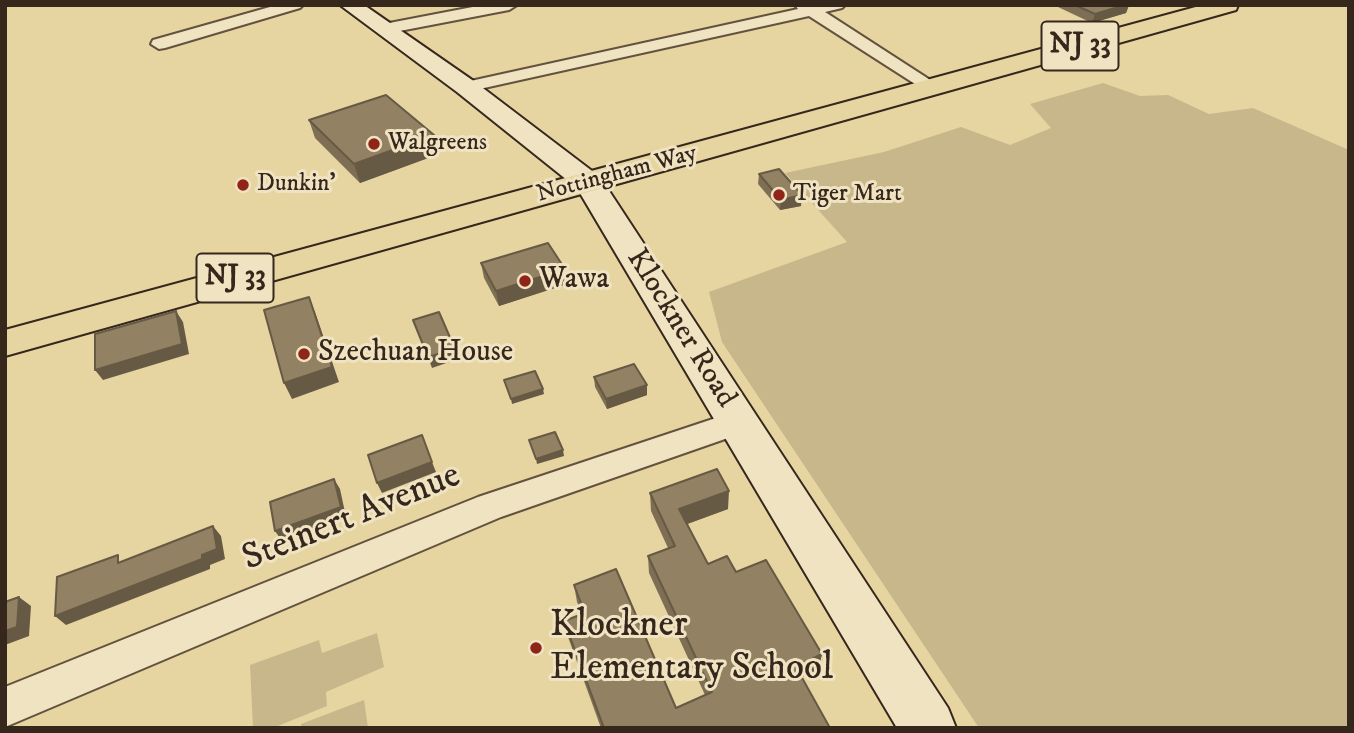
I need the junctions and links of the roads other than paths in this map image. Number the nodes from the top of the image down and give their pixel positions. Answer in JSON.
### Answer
{"nodes":[{"id":1,"x":295,"y":5,"type":"edge"},
{"id":2,"x":350,"y":5,"type":"edge"},
{"id":3,"x":509,"y":5,"type":"edge"},
{"id":4,"x":834,"y":5,"type":"edge"},
{"id":5,"x":1209,"y":7,"type":"edge"},
{"id":6,"x":808,"y":8,"type":"edge"},
{"id":7,"x":384,"y":29,"type":"junction"},
{"id":8,"x":892,"y":41,"type":"dead end"},
{"id":9,"x":159,"y":44,"type":"dead end"},
{"id":10,"x":915,"y":55,"type":"dead end"},
{"id":11,"x":891,"y":61,"type":"junction"},
{"id":12,"x":933,"y":76,"type":"junction"},
{"id":13,"x":466,"y":87,"type":"junction"},
{"id":14,"x":590,"y":183,"type":"junction"},
{"id":15,"x":5,"y":343,"type":"edge"},
{"id":16,"x":737,"y":423,"type":"junction"},
{"id":17,"x":5,"y":707,"type":"edge"},
{"id":18,"x":928,"y":728,"type":"edge"}],
"edges":[{"from":1,"to":9,"type":"street"},
{"from":2,"to":7,"type":"main road","name":"Klockner Road"},
{"from":3,"to":7,"type":"street"},
{"from":4,"to":6,"type":"street"},
{"from":4,"to":8,"type":"street"},
{"from":5,"to":12,"type":"main road","name":"Nottingham Way","number":"NJ 33"},
{"from":6,"to":11,"type":"street"},
{"from":6,"to":13,"type":"street"},
{"from":7,"to":13,"type":"main road","name":"Klockner Road"},
{"from":10,"to":11,"type":"street"},
{"from":11,"to":12,"type":"street"},
{"from":12,"to":14,"type":"main road","name":"Nottingham Way","number":"NJ 33"},
{"from":13,"to":14,"type":"main road","name":"Klockner Road"},
{"from":14,"to":15,"type":"main road","name":"Nottingham Way","number":"NJ 33"},
{"from":14,"to":16,"type":"main road","name":"Klockner Road"},
{"from":16,"to":17,"type":"street","name":"Steinert Avenue"},
{"from":16,"to":18,"type":"main road","name":"Klockner Road"}]}
